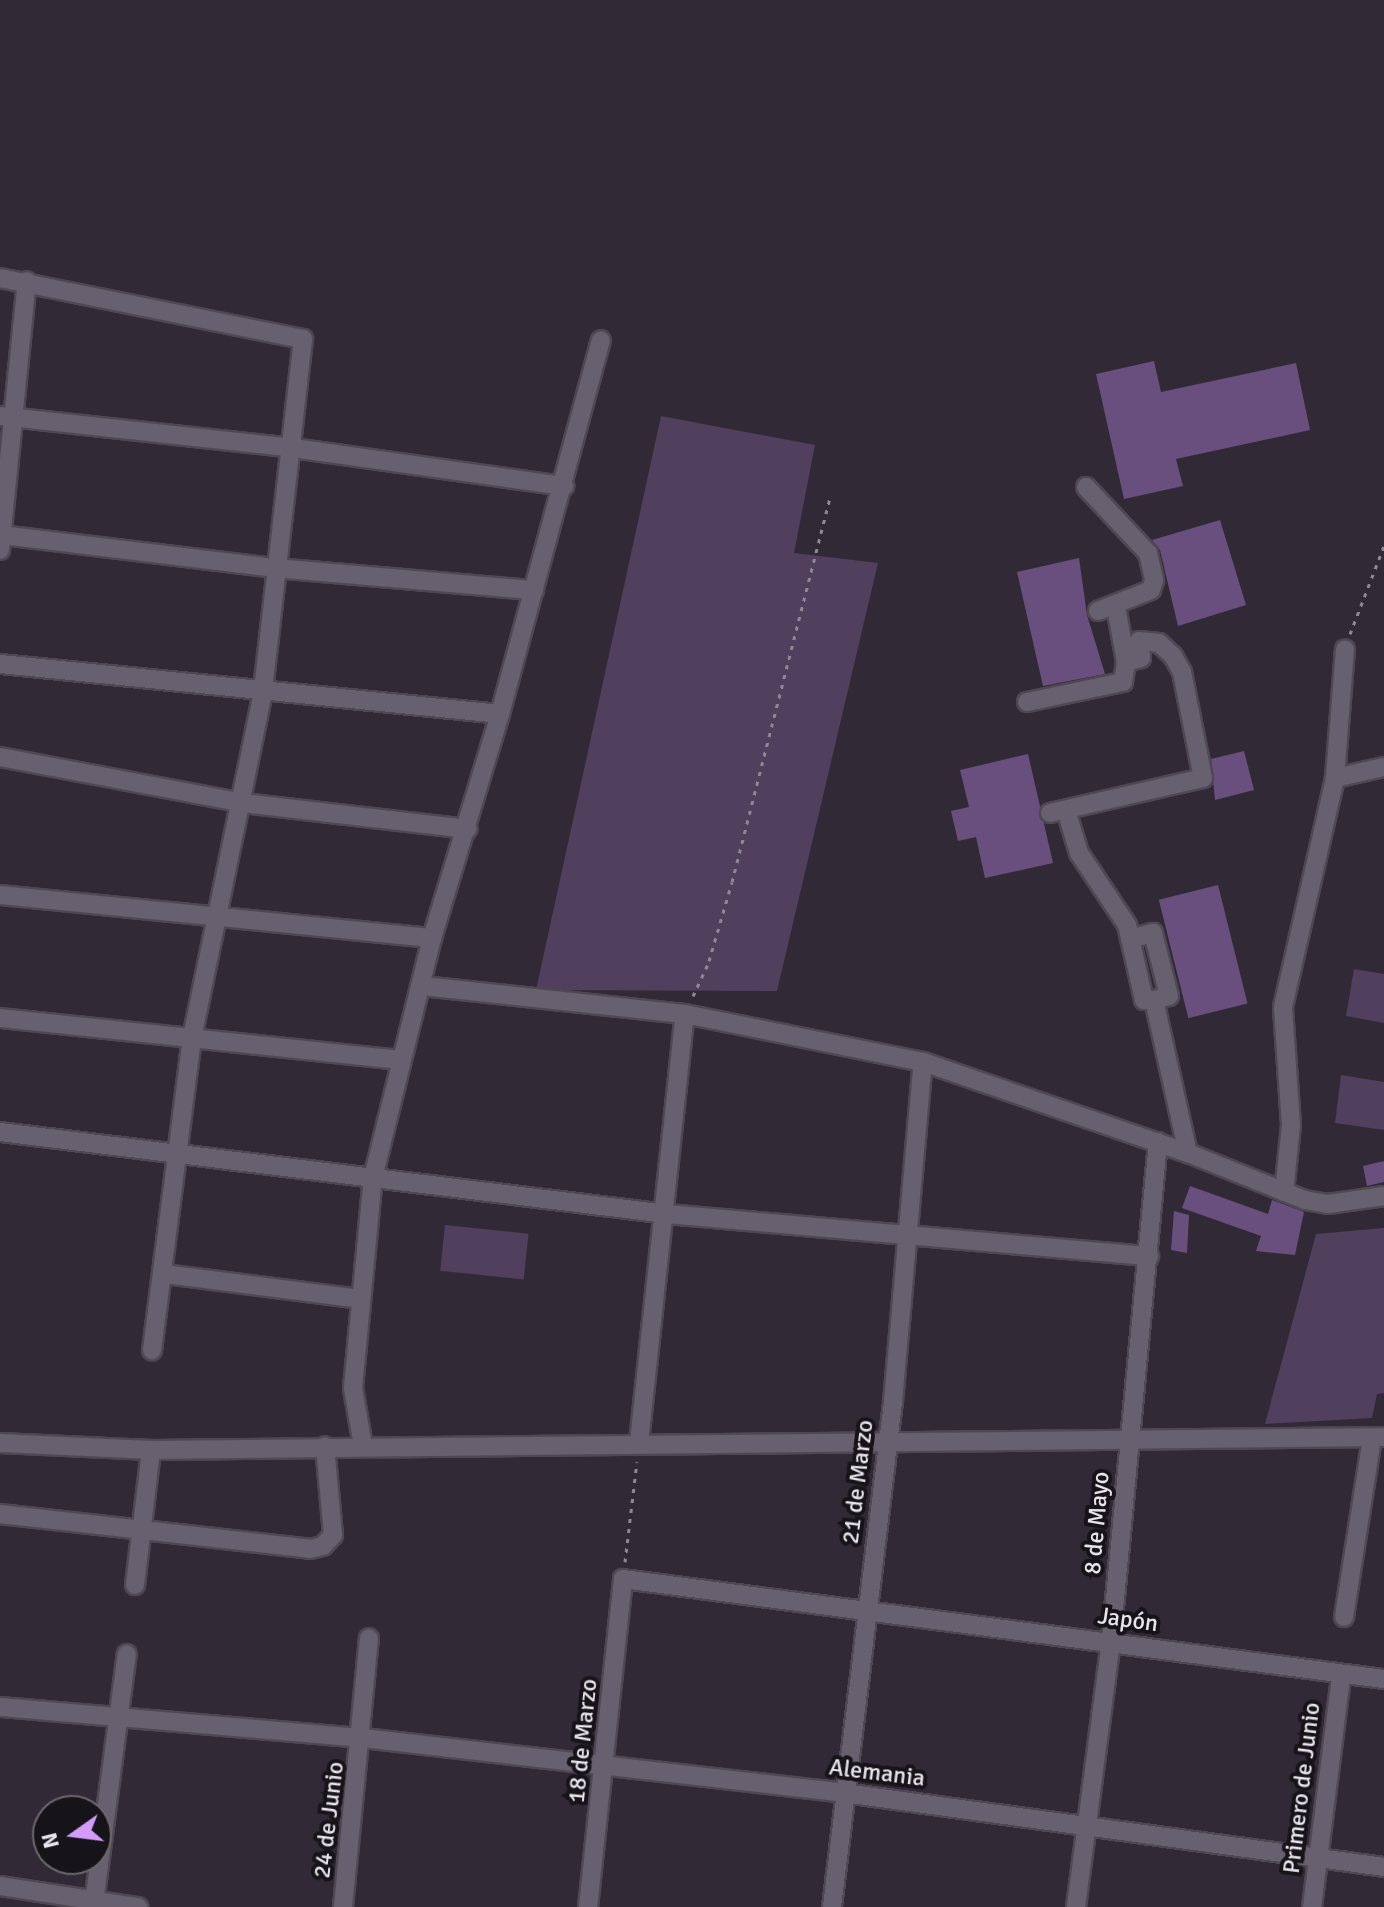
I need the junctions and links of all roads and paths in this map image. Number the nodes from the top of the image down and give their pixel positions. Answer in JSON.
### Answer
{"nodes":[{"id":1,"x":0,"y":278,"type":"edge"},
{"id":2,"x":27,"y":281,"type":"junction"},
{"id":3,"x":601,"y":340,"type":"dead end"},
{"id":4,"x":7,"y":417,"type":"edge"},
{"id":5,"x":293,"y":448,"type":"junction"},
{"id":6,"x":564,"y":486,"type":"junction"},
{"id":7,"x":1086,"y":487,"type":"dead end"},
{"id":8,"x":830,"y":498,"type":"dead end"},
{"id":9,"x":1,"y":543,"type":"edge"},
{"id":10,"x":1384,"y":546,"type":"edge"},
{"id":11,"x":275,"y":568,"type":"junction"},
{"id":12,"x":534,"y":590,"type":"junction"},
{"id":13,"x":1129,"y":649,"type":"junction"},
{"id":14,"x":1345,"y":649,"type":"joint"},
{"id":15,"x":0,"y":664,"type":"edge"},
{"id":16,"x":263,"y":692,"type":"junction"},
{"id":17,"x":1027,"y":702,"type":"dead end"},
{"id":18,"x":500,"y":714,"type":"junction"},
{"id":19,"x":0,"y":757,"type":"edge"},
{"id":20,"x":1384,"y":767,"type":"edge"},
{"id":21,"x":1335,"y":778,"type":"junction"},
{"id":22,"x":243,"y":803,"type":"junction"},
{"id":23,"x":467,"y":829,"type":"junction"},
{"id":24,"x":0,"y":895,"type":"edge"},
{"id":25,"x":217,"y":920,"type":"junction"},
{"id":26,"x":432,"y":938,"type":"junction"},
{"id":27,"x":422,"y":986,"type":"junction"},
{"id":28,"x":685,"y":1014,"type":"junction"},
{"id":29,"x":0,"y":1018,"type":"edge"},
{"id":30,"x":192,"y":1038,"type":"junction"},
{"id":31,"x":401,"y":1060,"type":"junction"},
{"id":32,"x":923,"y":1062,"type":"junction"},
{"id":33,"x":0,"y":1132,"type":"edge"},
{"id":34,"x":1158,"y":1142,"type":"junction"},
{"id":35,"x":179,"y":1152,"type":"junction"},
{"id":36,"x":1188,"y":1153,"type":"junction"},
{"id":37,"x":373,"y":1178,"type":"junction"},
{"id":38,"x":1284,"y":1192,"type":"junction"},
{"id":39,"x":1384,"y":1196,"type":"edge"},
{"id":40,"x":667,"y":1214,"type":"junction"},
{"id":41,"x":906,"y":1233,"type":"junction"},
{"id":42,"x":1149,"y":1256,"type":"junction"},
{"id":43,"x":165,"y":1274,"type":"junction"},
{"id":44,"x":360,"y":1299,"type":"junction"},
{"id":45,"x":152,"y":1350,"type":"dead end"},
{"id":46,"x":1129,"y":1436,"type":"junction"},
{"id":47,"x":1378,"y":1438,"type":"edge"},
{"id":48,"x":639,"y":1442,"type":"junction"},
{"id":49,"x":0,"y":1443,"type":"edge"},
{"id":50,"x":886,"y":1444,"type":"junction"},
{"id":51,"x":325,"y":1446,"type":"junction"},
{"id":52,"x":363,"y":1446,"type":"junction"},
{"id":53,"x":151,"y":1450,"type":"junction"},
{"id":54,"x":0,"y":1514,"type":"edge"},
{"id":55,"x":142,"y":1529,"type":"junction"},
{"id":56,"x":623,"y":1579,"type":"junction"},
{"id":57,"x":135,"y":1585,"type":"dead end"},
{"id":58,"x":865,"y":1614,"type":"junction"},
{"id":59,"x":1344,"y":1617,"type":"dead end"},
{"id":60,"x":369,"y":1638,"type":"dead end"},
{"id":61,"x":1111,"y":1641,"type":"junction"},
{"id":62,"x":127,"y":1654,"type":"dead end"},
{"id":63,"x":1341,"y":1676,"type":"junction"},
{"id":64,"x":1384,"y":1679,"type":"edge"},
{"id":65,"x":0,"y":1707,"type":"edge"},
{"id":66,"x":119,"y":1721,"type":"junction"},
{"id":67,"x":363,"y":1738,"type":"junction"},
{"id":68,"x":605,"y":1767,"type":"junction"},
{"id":69,"x":844,"y":1793,"type":"junction"},
{"id":70,"x":1085,"y":1825,"type":"junction"},
{"id":71,"x":1318,"y":1859,"type":"junction"},
{"id":72,"x":1384,"y":1867,"type":"edge"},
{"id":73,"x":0,"y":1886,"type":"edge"},
{"id":74,"x":94,"y":1903,"type":"junction"},
{"id":75,"x":138,"y":1907,"type":"edge"},
{"id":76,"x":343,"y":1907,"type":"edge"},
{"id":77,"x":588,"y":1907,"type":"edge"},
{"id":78,"x":832,"y":1907,"type":"edge"},
{"id":79,"x":1076,"y":1907,"type":"edge"},
{"id":80,"x":1312,"y":1907,"type":"edge"}],
"edges":[{"from":1,"to":2,"type":"street"},
{"from":2,"to":4,"type":"street"},
{"from":2,"to":5,"type":"street"},
{"from":3,"to":6,"type":"street"},
{"from":4,"to":5,"type":"street"},
{"from":4,"to":9,"type":"street"},
{"from":5,"to":6,"type":"street"},
{"from":5,"to":11,"type":"street"},
{"from":6,"to":12,"type":"street"},
{"from":7,"to":13,"type":"street"},
{"from":8,"to":28,"type":"path"},
{"from":9,"to":11,"type":"street"},
{"from":10,"to":14,"type":"path"},
{"from":11,"to":12,"type":"street"},
{"from":11,"to":16,"type":"street"},
{"from":12,"to":18,"type":"street"},
{"from":13,"to":17,"type":"street"},
{"from":13,"to":36,"type":"street"},
{"from":14,"to":21,"type":"street"},
{"from":15,"to":16,"type":"street"},
{"from":16,"to":18,"type":"street"},
{"from":16,"to":22,"type":"street"},
{"from":18,"to":23,"type":"street"},
{"from":19,"to":22,"type":"street"},
{"from":20,"to":21,"type":"street"},
{"from":21,"to":38,"type":"street"},
{"from":22,"to":23,"type":"street"},
{"from":22,"to":25,"type":"street"},
{"from":23,"to":26,"type":"street"},
{"from":24,"to":25,"type":"street"},
{"from":25,"to":26,"type":"street"},
{"from":25,"to":30,"type":"street"},
{"from":26,"to":27,"type":"street"},
{"from":27,"to":28,"type":"street"},
{"from":27,"to":31,"type":"street"},
{"from":28,"to":32,"type":"street"},
{"from":28,"to":40,"type":"street"},
{"from":29,"to":30,"type":"street"},
{"from":30,"to":31,"type":"street"},
{"from":30,"to":35,"type":"street"},
{"from":31,"to":37,"type":"street"},
{"from":32,"to":34,"type":"street"},
{"from":32,"to":41,"type":"street","name":"21 de Marzo"},
{"from":33,"to":35,"type":"street"},
{"from":34,"to":36,"type":"street"},
{"from":34,"to":42,"type":"street","name":"8 de Mayo"},
{"from":35,"to":37,"type":"street"},
{"from":35,"to":43,"type":"street"},
{"from":36,"to":38,"type":"street"},
{"from":37,"to":40,"type":"street"},
{"from":37,"to":44,"type":"street"},
{"from":38,"to":39,"type":"street"},
{"from":40,"to":41,"type":"street"},
{"from":40,"to":48,"type":"street"},
{"from":41,"to":42,"type":"street"},
{"from":41,"to":50,"type":"street","name":"21 de Marzo"},
{"from":42,"to":46,"type":"street","name":"8 de Mayo"},
{"from":43,"to":44,"type":"street"},
{"from":43,"to":45,"type":"street"},
{"from":44,"to":52,"type":"street"},
{"from":46,"to":47,"type":"street"},
{"from":46,"to":50,"type":"street"},
{"from":46,"to":61,"type":"street","name":"8 de Mayo"},
{"from":47,"to":59,"type":"street"},
{"from":48,"to":50,"type":"street"},
{"from":48,"to":52,"type":"street"},
{"from":48,"to":56,"type":"path"},
{"from":49,"to":53,"type":"street"},
{"from":50,"to":58,"type":"street","name":"21 de Marzo"},
{"from":51,"to":52,"type":"street"},
{"from":51,"to":53,"type":"street"},
{"from":51,"to":55,"type":"street"},
{"from":53,"to":55,"type":"street"},
{"from":54,"to":55,"type":"street"},
{"from":55,"to":57,"type":"street"},
{"from":56,"to":58,"type":"street","name":"Japón"},
{"from":56,"to":68,"type":"street","name":"18 de Marzo"},
{"from":58,"to":61,"type":"street","name":"Japón"},
{"from":58,"to":69,"type":"street","name":"21 de Marzo"},
{"from":60,"to":67,"type":"street","name":"24 de Junio"},
{"from":61,"to":63,"type":"street","name":"Japón"},
{"from":61,"to":70,"type":"street","name":"8 de Mayo"},
{"from":62,"to":66,"type":"street"},
{"from":63,"to":64,"type":"street","name":"Japón"},
{"from":63,"to":71,"type":"street","name":"Primero de Junio"},
{"from":65,"to":66,"type":"street","name":"Alemania"},
{"from":66,"to":67,"type":"street","name":"Alemania"},
{"from":66,"to":74,"type":"street"},
{"from":67,"to":68,"type":"street","name":"Alemania"},
{"from":67,"to":76,"type":"street","name":"24 de Junio"},
{"from":68,"to":69,"type":"street","name":"Alemania"},
{"from":68,"to":77,"type":"street","name":"18 de Marzo"},
{"from":69,"to":70,"type":"street","name":"Alemania"},
{"from":69,"to":78,"type":"street","name":"21 de Marzo"},
{"from":70,"to":71,"type":"street","name":"Alemania"},
{"from":70,"to":79,"type":"street","name":"8 de Mayo"},
{"from":71,"to":72,"type":"street","name":"Alemania"},
{"from":71,"to":80,"type":"street","name":"Primero de Junio"},
{"from":73,"to":74,"type":"street"},
{"from":74,"to":75,"type":"street"}]}
